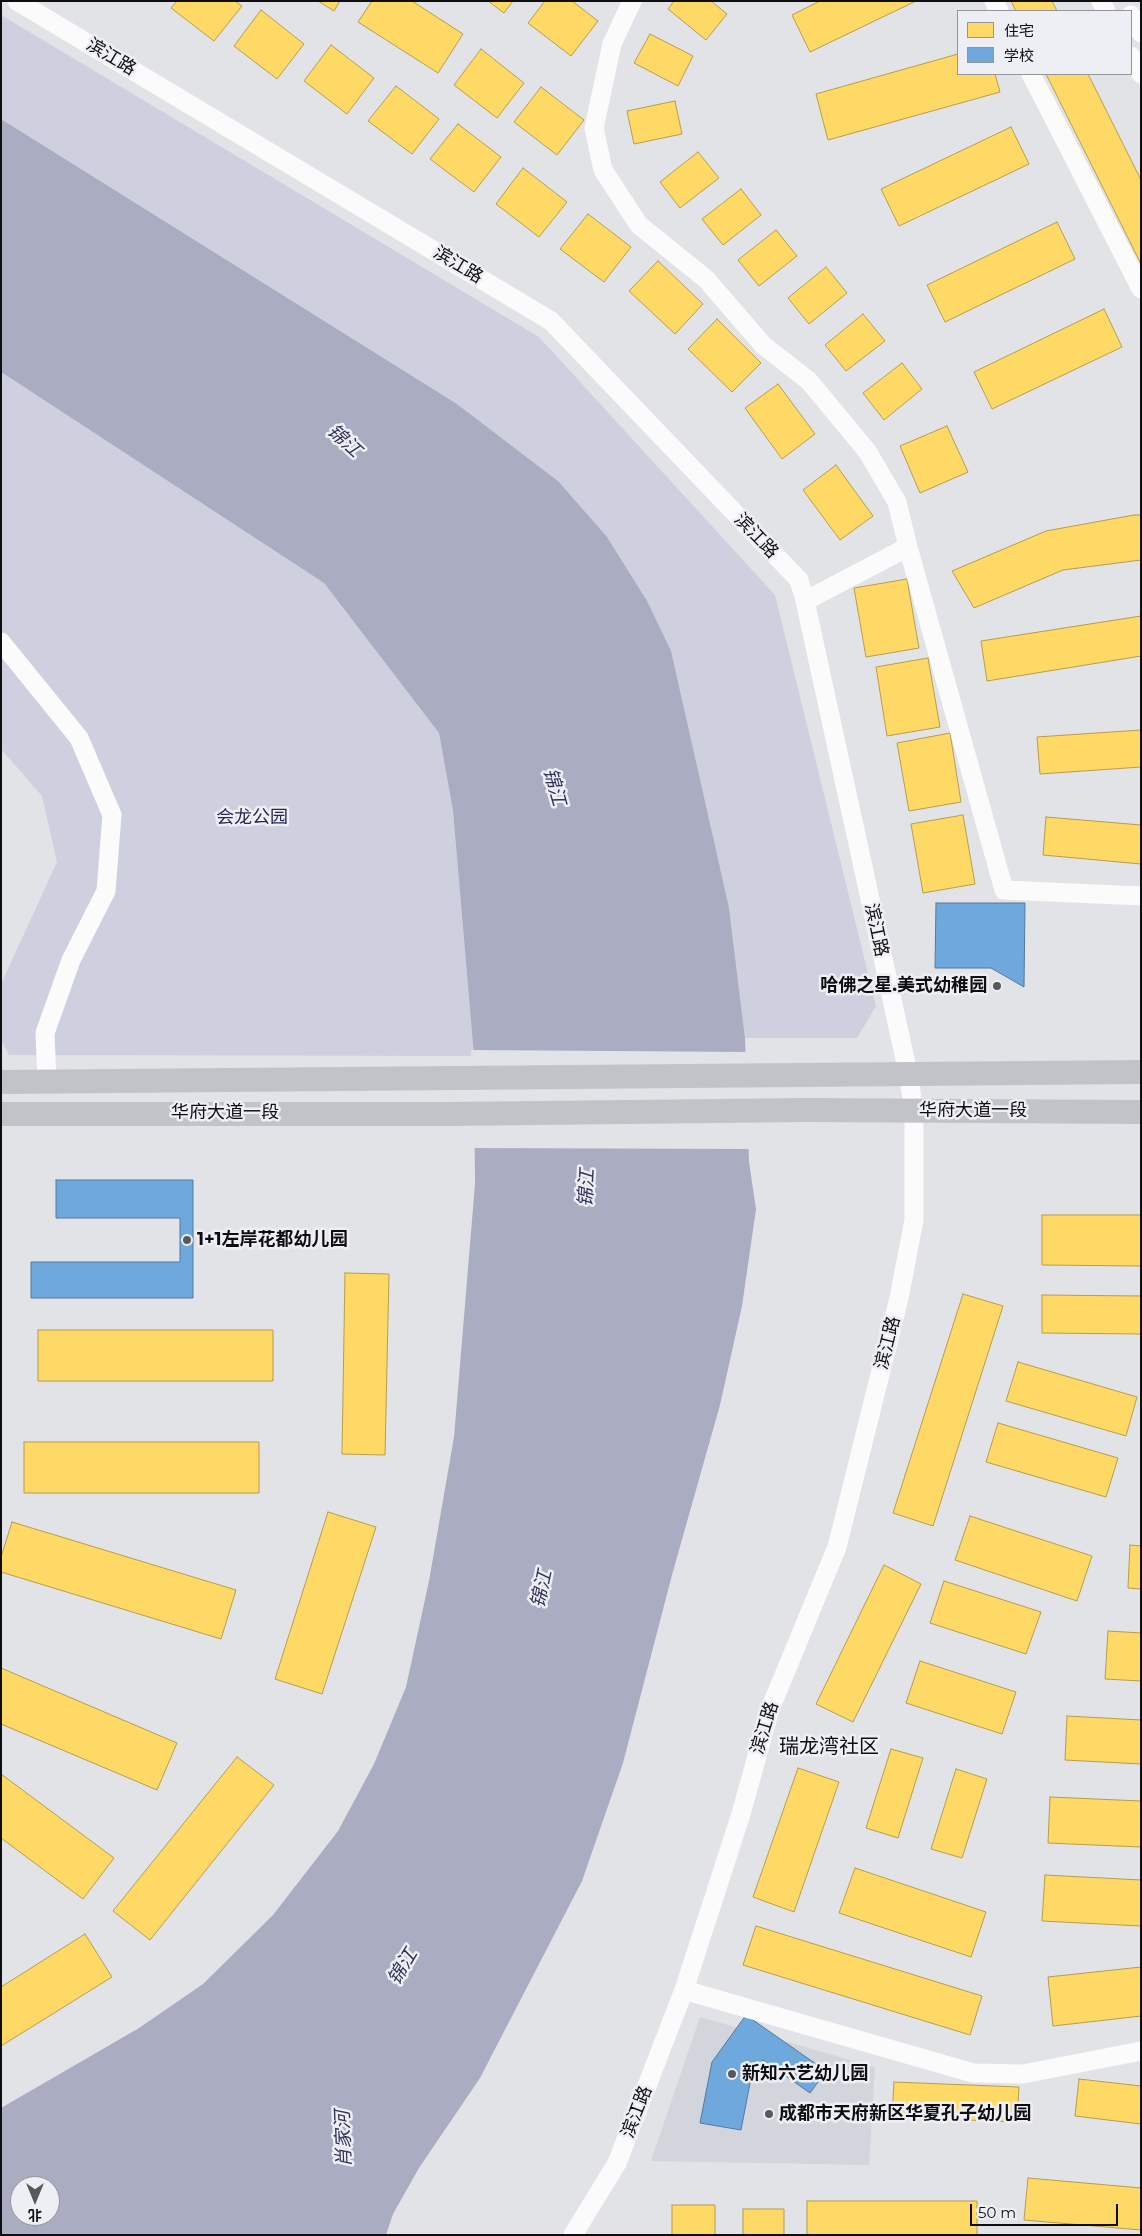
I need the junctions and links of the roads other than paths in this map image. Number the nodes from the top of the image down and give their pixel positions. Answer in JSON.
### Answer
{"nodes":[{"id":1,"x":17,"y":1,"type":"edge"},
{"id":2,"x":632,"y":1,"type":"edge"},
{"id":3,"x":1132,"y":17,"type":"edge"},
{"id":4,"x":1141,"y":33,"type":"edge"},
{"id":5,"x":1132,"y":58,"type":"edge"},
{"id":6,"x":1141,"y":74,"type":"edge"},
{"id":7,"x":1032,"y":75,"type":"edge"},
{"id":8,"x":1141,"y":289,"type":"edge"},
{"id":9,"x":908,"y":548,"type":"junction"},
{"id":10,"x":805,"y":601,"type":"junction"},
{"id":11,"x":1,"y":642,"type":"edge"},
{"id":12,"x":8,"y":659,"type":"edge"},
{"id":13,"x":1141,"y":896,"type":"edge"},
{"id":14,"x":1141,"y":1072,"type":"edge"},
{"id":15,"x":908,"y":1073,"type":"junction"},
{"id":16,"x":1,"y":1082,"type":"edge"},
{"id":17,"x":47,"y":1082,"type":"junction"},
{"id":18,"x":914,"y":1111,"type":"junction"},
{"id":19,"x":1141,"y":1112,"type":"edge"},
{"id":20,"x":1,"y":1114,"type":"edge"},
{"id":21,"x":684,"y":1990,"type":"junction"},
{"id":22,"x":1141,"y":2051,"type":"edge"},
{"id":23,"x":573,"y":2235,"type":"edge"}],
"edges":[{"from":1,"to":10,"type":"street","name":"滨江路"},
{"from":2,"to":9,"type":"street"},
{"from":3,"to":4,"type":"street"},
{"from":5,"to":6,"type":"street"},
{"from":7,"to":8,"type":"street"},
{"from":9,"to":10,"type":"street"},
{"from":9,"to":13,"type":"street"},
{"from":10,"to":15,"type":"street","name":"滨江路"},
{"from":11,"to":12,"type":"street"},
{"from":12,"to":17,"type":"street"},
{"from":14,"to":15,"type":"main road"},
{"from":15,"to":17,"type":"main road"},
{"from":15,"to":18,"type":"street","name":"滨江路"},
{"from":16,"to":17,"type":"main road"},
{"from":18,"to":19,"type":"main road","name":"华府大道一段"},
{"from":18,"to":20,"type":"main road","name":"华府大道一段"},
{"from":18,"to":21,"type":"street","name":"滨江路"},
{"from":21,"to":22,"type":"street"},
{"from":21,"to":23,"type":"street","name":"滨江路"}]}
